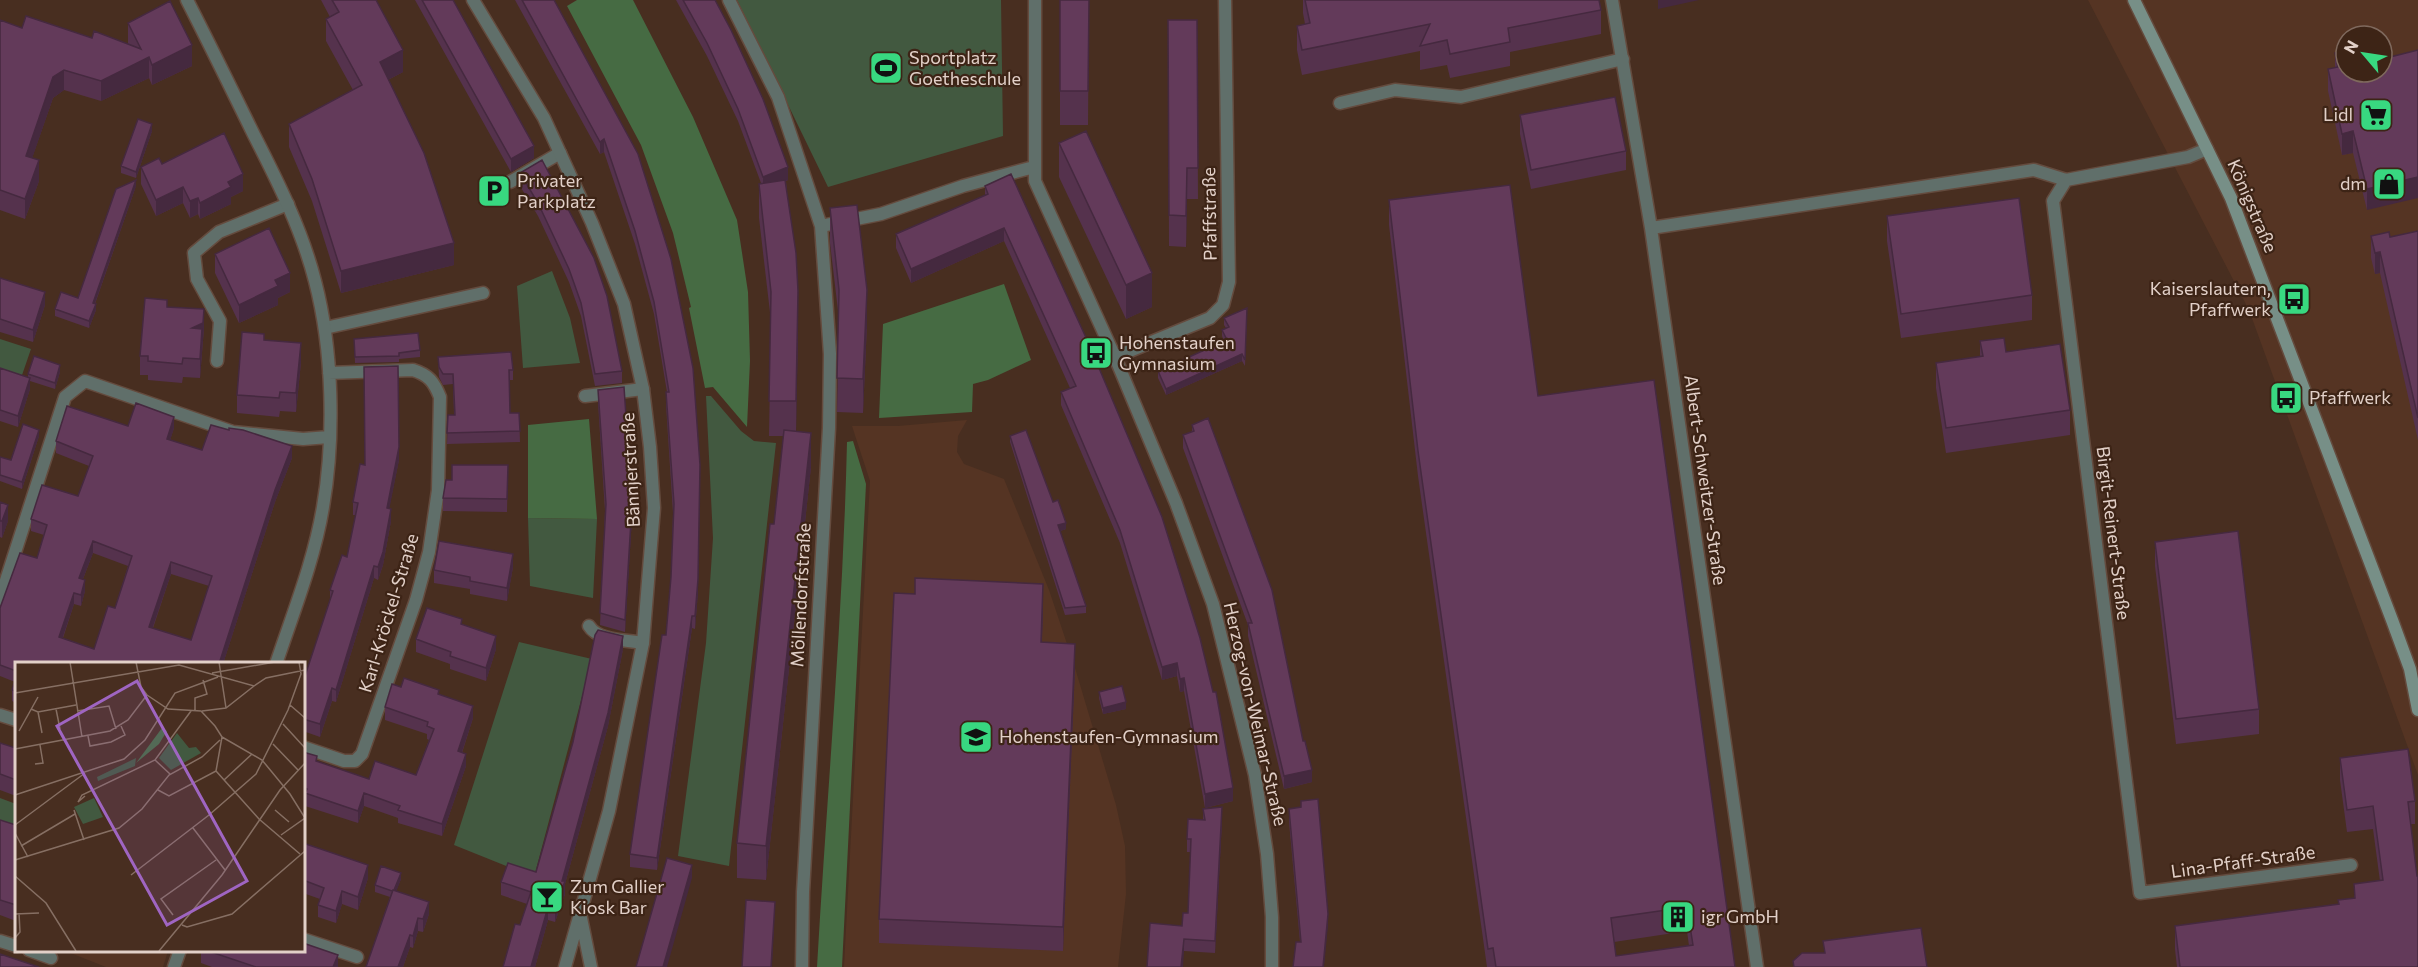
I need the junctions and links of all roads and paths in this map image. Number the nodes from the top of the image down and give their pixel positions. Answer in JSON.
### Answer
{"nodes":[{"id":1,"x":188,"y":0,"type":"edge"},
{"id":2,"x":473,"y":0,"type":"edge"},
{"id":3,"x":729,"y":0,"type":"edge"},
{"id":4,"x":1035,"y":0,"type":"edge"},
{"id":5,"x":1225,"y":0,"type":"edge"},
{"id":6,"x":1612,"y":0,"type":"edge"},
{"id":7,"x":2134,"y":0,"type":"edge"},
{"id":8,"x":1623,"y":59,"type":"junction"},
{"id":9,"x":1340,"y":103,"type":"dead end"},
{"id":10,"x":2207,"y":148,"type":"junction"},
{"id":11,"x":560,"y":153,"type":"junction"},
{"id":12,"x":1034,"y":167,"type":"junction"},
{"id":13,"x":2066,"y":180,"type":"junction"},
{"id":14,"x":510,"y":182,"type":"dead end"},
{"id":15,"x":288,"y":204,"type":"junction"},
{"id":16,"x":821,"y":226,"type":"junction"},
{"id":17,"x":1651,"y":228,"type":"junction"},
{"id":18,"x":483,"y":292,"type":"dead end"},
{"id":19,"x":325,"y":328,"type":"junction"},
{"id":20,"x":1115,"y":357,"type":"junction"},
{"id":21,"x":217,"y":362,"type":"dead end"},
{"id":22,"x":329,"y":373,"type":"junction"},
{"id":23,"x":643,"y":388,"type":"junction"},
{"id":24,"x":585,"y":396,"type":"dead end"},
{"id":25,"x":329,"y":437,"type":"junction"},
{"id":26,"x":0,"y":599,"type":"edge"},
{"id":27,"x":589,"y":626,"type":"dead end"},
{"id":28,"x":643,"y":643,"type":"junction"},
{"id":29,"x":277,"y":662,"type":"edge"},
{"id":30,"x":2410,"y":669,"type":"junction"},
{"id":31,"x":2418,"y":682,"type":"edge"},
{"id":32,"x":2418,"y":710,"type":"edge"},
{"id":33,"x":0,"y":715,"type":"edge"},
{"id":34,"x":15,"y":720,"type":"edge"},
{"id":35,"x":304,"y":747,"type":"edge"},
{"id":36,"x":2351,"y":865,"type":"dead end"},
{"id":37,"x":2140,"y":894,"type":"joint"},
{"id":38,"x":580,"y":914,"type":"junction"},
{"id":39,"x":304,"y":939,"type":"edge"},
{"id":40,"x":0,"y":941,"type":"edge"},
{"id":41,"x":15,"y":946,"type":"edge"},
{"id":42,"x":31,"y":952,"type":"edge"},
{"id":43,"x":180,"y":952,"type":"edge"},
{"id":44,"x":357,"y":957,"type":"dead end"},
{"id":45,"x":51,"y":958,"type":"dead end"},
{"id":46,"x":174,"y":967,"type":"edge"},
{"id":47,"x":565,"y":967,"type":"edge"},
{"id":48,"x":591,"y":967,"type":"edge"},
{"id":49,"x":801,"y":967,"type":"edge"},
{"id":50,"x":1272,"y":967,"type":"edge"},
{"id":51,"x":1757,"y":967,"type":"edge"}],
"edges":[{"from":1,"to":15,"type":"street"},
{"from":2,"to":11,"type":"street","name":"Bännjerstraße"},
{"from":3,"to":16,"type":"street","name":"Möllendorfstraße"},
{"from":4,"to":12,"type":"street","name":"Herzog-von-Weimar-Straße"},
{"from":5,"to":20,"type":"street","name":"Pfaffstraße"},
{"from":6,"to":8,"type":"street","name":"Albert-Schweitzer-Straße"},
{"from":7,"to":10,"type":"main road","name":"Königstraße"},
{"from":8,"to":9,"type":"street"},
{"from":8,"to":17,"type":"street","name":"Albert-Schweitzer-Straße"},
{"from":10,"to":13,"type":"street"},
{"from":10,"to":30,"type":"main road","name":"Königstraße"},
{"from":11,"to":14,"type":"street"},
{"from":11,"to":23,"type":"street","name":"Bännjerstraße"},
{"from":12,"to":16,"type":"street"},
{"from":12,"to":20,"type":"street","name":"Herzog-von-Weimar-Straße"},
{"from":13,"to":17,"type":"street"},
{"from":13,"to":37,"type":"street","name":"Birgit-Reinert-Straße"},
{"from":15,"to":19,"type":"street"},
{"from":15,"to":21,"type":"street"},
{"from":16,"to":49,"type":"street","name":"Möllendorfstraße"},
{"from":17,"to":51,"type":"street","name":"Albert-Schweitzer-Straße"},
{"from":18,"to":19,"type":"street"},
{"from":19,"to":22,"type":"street"},
{"from":20,"to":50,"type":"street","name":"Herzog-von-Weimar-Straße"},
{"from":22,"to":25,"type":"street"},
{"from":22,"to":35,"type":"street","name":"Karl-Kröckel-Straße"},
{"from":23,"to":24,"type":"street"},
{"from":23,"to":28,"type":"street","name":"Bännjerstraße"},
{"from":25,"to":26,"type":"street"},
{"from":25,"to":29,"type":"street"},
{"from":27,"to":28,"type":"street"},
{"from":28,"to":38,"type":"street","name":"Bännjerstraße"},
{"from":30,"to":31,"type":"main road","name":"Königstraße"},
{"from":30,"to":32,"type":"main road","name":"Königstraße"},
{"from":33,"to":34,"type":"street"},
{"from":36,"to":37,"type":"street","name":"Lina-Pfaff-Straße"},
{"from":38,"to":47,"type":"street"},
{"from":38,"to":48,"type":"street","name":"Bännjerstraße"},
{"from":39,"to":44,"type":"street"},
{"from":40,"to":41,"type":"street"},
{"from":42,"to":45,"type":"street"},
{"from":43,"to":46,"type":"street"}]}
